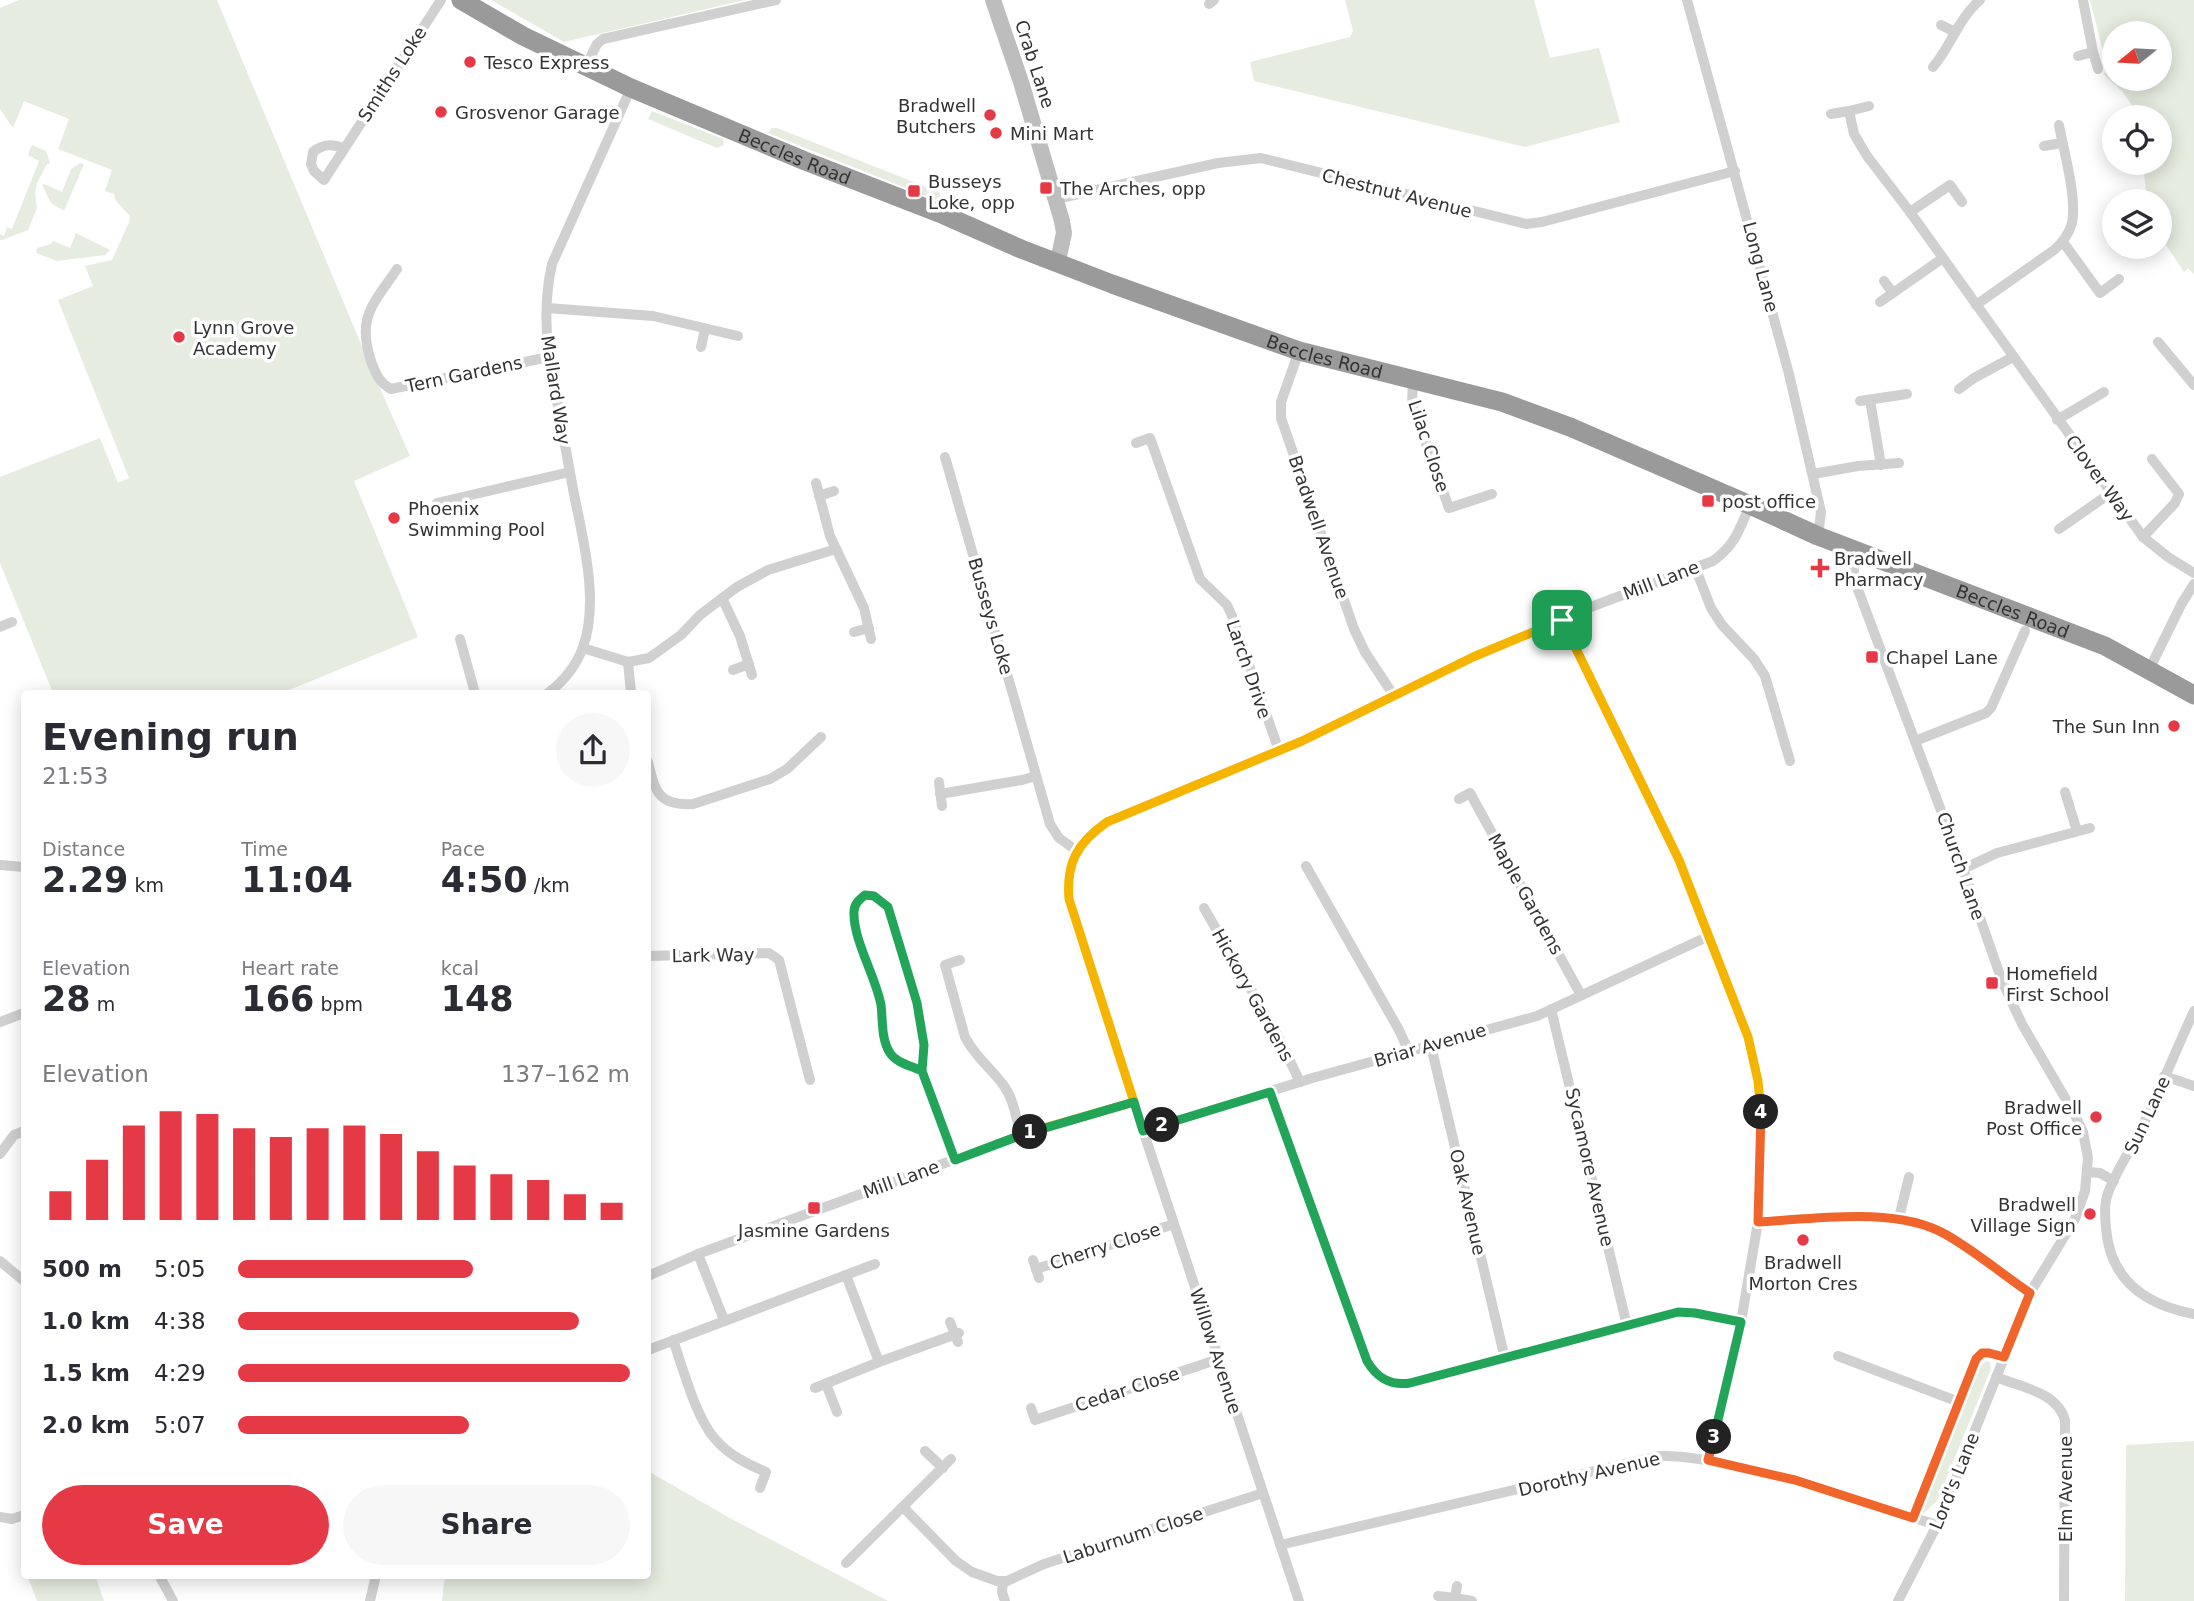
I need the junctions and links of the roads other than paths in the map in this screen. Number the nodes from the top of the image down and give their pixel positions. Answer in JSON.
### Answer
{"nodes":[{"id":1,"x":441,"y":0,"type":"edge"},
{"id":2,"x":461,"y":0,"type":"edge"},
{"id":3,"x":776,"y":0,"type":"edge"},
{"id":4,"x":993,"y":0,"type":"edge"},
{"id":5,"x":1687,"y":0,"type":"edge"},
{"id":6,"x":1980,"y":0,"type":"edge"},
{"id":7,"x":2083,"y":0,"type":"edge"},
{"id":8,"x":1941,"y":25,"type":"dead end"},
{"id":9,"x":1955,"y":32,"type":"junction"},
{"id":10,"x":2093,"y":52,"type":"junction"},
{"id":11,"x":2078,"y":56,"type":"dead end"},
{"id":12,"x":586,"y":66,"type":"junction"},
{"id":13,"x":1933,"y":67,"type":"dead end"},
{"id":14,"x":2098,"y":69,"type":"dead end"},
{"id":15,"x":631,"y":88,"type":"junction"},
{"id":16,"x":1870,"y":106,"type":"dead end"},
{"id":17,"x":1849,"y":111,"type":"junction"},
{"id":18,"x":1831,"y":114,"type":"dead end"},
{"id":19,"x":2059,"y":125,"type":"dead end"},
{"id":20,"x":2062,"y":143,"type":"junction"},
{"id":21,"x":2044,"y":146,"type":"dead end"},
{"id":22,"x":344,"y":149,"type":"dead end"},
{"id":23,"x":1735,"y":171,"type":"junction"},
{"id":24,"x":1056,"y":199,"type":"junction"},
{"id":25,"x":1962,"y":202,"type":"dead end"},
{"id":26,"x":1910,"y":212,"type":"junction"},
{"id":27,"x":2063,"y":242,"type":"junction"},
{"id":28,"x":1943,"y":258,"type":"junction"},
{"id":29,"x":1058,"y":261,"type":"junction"},
{"id":30,"x":397,"y":269,"type":"dead end"},
{"id":31,"x":2119,"y":279,"type":"dead end"},
{"id":32,"x":1884,"y":281,"type":"dead end"},
{"id":33,"x":1893,"y":293,"type":"junction"},
{"id":34,"x":1881,"y":302,"type":"dead end"},
{"id":35,"x":1976,"y":305,"type":"junction"},
{"id":36,"x":547,"y":308,"type":"junction"},
{"id":37,"x":705,"y":329,"type":"junction"},
{"id":38,"x":738,"y":336,"type":"dead end"},
{"id":39,"x":2158,"y":342,"type":"dead end"},
{"id":40,"x":701,"y":347,"type":"dead end"},
{"id":41,"x":1299,"y":351,"type":"junction"},
{"id":42,"x":549,"y":357,"type":"junction"},
{"id":43,"x":2013,"y":357,"type":"junction"},
{"id":44,"x":1413,"y":380,"type":"junction"},
{"id":45,"x":2194,"y":385,"type":"edge"},
{"id":46,"x":1959,"y":389,"type":"dead end"},
{"id":47,"x":2104,"y":392,"type":"dead end"},
{"id":48,"x":1907,"y":394,"type":"dead end"},
{"id":49,"x":2057,"y":420,"type":"junction"},
{"id":50,"x":1163,"y":434,"type":"dead end"},
{"id":51,"x":1150,"y":438,"type":"junction"},
{"id":52,"x":1136,"y":443,"type":"dead end"},
{"id":53,"x":945,"y":457,"type":"dead end"},
{"id":54,"x":2152,"y":458,"type":"dead end"},
{"id":55,"x":1899,"y":463,"type":"dead end"},
{"id":56,"x":1881,"y":465,"type":"junction"},
{"id":57,"x":570,"y":472,"type":"junction"},
{"id":58,"x":1813,"y":474,"type":"junction"},
{"id":59,"x":816,"y":483,"type":"dead end"},
{"id":60,"x":834,"y":491,"type":"dead end"},
{"id":61,"x":2112,"y":492,"type":"junction"},
{"id":62,"x":1492,"y":494,"type":"dead end"},
{"id":63,"x":819,"y":496,"type":"junction"},
{"id":64,"x":437,"y":503,"type":"dead end"},
{"id":65,"x":1750,"y":505,"type":"junction"},
{"id":66,"x":2059,"y":529,"type":"dead end"},
{"id":67,"x":1818,"y":536,"type":"junction"},
{"id":68,"x":2143,"y":537,"type":"junction"},
{"id":69,"x":836,"y":549,"type":"junction"},
{"id":70,"x":1854,"y":551,"type":"junction"},
{"id":71,"x":1695,"y":567,"type":"junction"},
{"id":72,"x":2194,"y":573,"type":"edge"},
{"id":73,"x":2194,"y":584,"type":"edge"},
{"id":74,"x":722,"y":598,"type":"junction"},
{"id":75,"x":1562,"y":620,"type":"junction"},
{"id":76,"x":12,"y":622,"type":"dead end"},
{"id":77,"x":0,"y":627,"type":"edge"},
{"id":78,"x":2025,"y":631,"type":"dead end"},
{"id":79,"x":854,"y":632,"type":"dead end"},
{"id":80,"x":460,"y":639,"type":"dead end"},
{"id":81,"x":583,"y":648,"type":"junction"},
{"id":82,"x":628,"y":662,"type":"junction"},
{"id":83,"x":733,"y":670,"type":"dead end"},
{"id":84,"x":2149,"y":670,"type":"junction"},
{"id":85,"x":474,"y":690,"type":"edge"},
{"id":86,"x":551,"y":690,"type":"edge"},
{"id":87,"x":631,"y":690,"type":"edge"},
{"id":88,"x":2194,"y":695,"type":"edge"},
{"id":89,"x":1394,"y":696,"type":"junction"},
{"id":90,"x":821,"y":737,"type":"dead end"},
{"id":91,"x":1915,"y":741,"type":"junction"},
{"id":92,"x":1279,"y":751,"type":"junction"},
{"id":93,"x":1790,"y":761,"type":"dead end"},
{"id":94,"x":651,"y":775,"type":"edge"},
{"id":95,"x":1037,"y":776,"type":"junction"},
{"id":96,"x":1482,"y":786,"type":"dead end"},
{"id":97,"x":2065,"y":792,"type":"dead end"},
{"id":98,"x":1471,"y":793,"type":"junction"},
{"id":99,"x":940,"y":794,"type":"dead end"},
{"id":100,"x":1459,"y":799,"type":"dead end"},
{"id":101,"x":2090,"y":828,"type":"dead end"},
{"id":102,"x":2077,"y":831,"type":"junction"},
{"id":103,"x":1077,"y":851,"type":"junction"},
{"id":104,"x":0,"y":864,"type":"edge"},
{"id":105,"x":1306,"y":866,"type":"dead end"},
{"id":106,"x":21,"y":867,"type":"edge"},
{"id":107,"x":1963,"y":869,"type":"junction"},
{"id":108,"x":1205,"y":908,"type":"dead end"},
{"id":109,"x":1709,"y":936,"type":"junction"},
{"id":110,"x":651,"y":956,"type":"edge"},
{"id":111,"x":960,"y":960,"type":"dead end"},
{"id":112,"x":1581,"y":995,"type":"junction"},
{"id":113,"x":1551,"y":1009,"type":"junction"},
{"id":114,"x":2194,"y":1011,"type":"edge"},
{"id":115,"x":21,"y":1014,"type":"edge"},
{"id":116,"x":0,"y":1022,"type":"edge"},
{"id":117,"x":1430,"y":1046,"type":"junction"},
{"id":118,"x":1409,"y":1052,"type":"junction"},
{"id":119,"x":922,"y":1071,"type":"junction"},
{"id":120,"x":2164,"y":1076,"type":"junction"},
{"id":121,"x":810,"y":1080,"type":"dead end"},
{"id":122,"x":1300,"y":1082,"type":"junction"},
{"id":123,"x":2194,"y":1086,"type":"edge"},
{"id":124,"x":1270,"y":1092,"type":"junction"},
{"id":125,"x":1134,"y":1102,"type":"junction"},
{"id":126,"x":1143,"y":1131,"type":"junction"},
{"id":127,"x":21,"y":1132,"type":"edge"},
{"id":128,"x":1021,"y":1135,"type":"junction"},
{"id":129,"x":0,"y":1154,"type":"edge"},
{"id":130,"x":955,"y":1160,"type":"junction"},
{"id":131,"x":2088,"y":1172,"type":"junction"},
{"id":132,"x":1909,"y":1177,"type":"dead end"},
{"id":133,"x":2114,"y":1181,"type":"junction"},
{"id":134,"x":1899,"y":1218,"type":"junction"},
{"id":135,"x":1758,"y":1222,"type":"junction"},
{"id":136,"x":1174,"y":1224,"type":"junction"},
{"id":137,"x":698,"y":1254,"type":"junction"},
{"id":138,"x":0,"y":1261,"type":"edge"},
{"id":139,"x":875,"y":1264,"type":"dead end"},
{"id":140,"x":1036,"y":1269,"type":"dead end"},
{"id":141,"x":651,"y":1275,"type":"edge"},
{"id":142,"x":846,"y":1275,"type":"junction"},
{"id":143,"x":21,"y":1278,"type":"edge"},
{"id":144,"x":2030,"y":1293,"type":"junction"},
{"id":145,"x":2194,"y":1314,"type":"edge"},
{"id":146,"x":724,"y":1320,"type":"junction"},
{"id":147,"x":950,"y":1322,"type":"dead end"},
{"id":148,"x":1741,"y":1322,"type":"junction"},
{"id":149,"x":1627,"y":1326,"type":"junction"},
{"id":150,"x":673,"y":1340,"type":"junction"},
{"id":151,"x":651,"y":1349,"type":"edge"},
{"id":152,"x":1838,"y":1356,"type":"dead end"},
{"id":153,"x":2004,"y":1357,"type":"junction"},
{"id":154,"x":1219,"y":1359,"type":"junction"},
{"id":155,"x":1505,"y":1359,"type":"junction"},
{"id":156,"x":878,"y":1362,"type":"junction"},
{"id":157,"x":1996,"y":1377,"type":"junction"},
{"id":158,"x":1959,"y":1402,"type":"junction"},
{"id":159,"x":837,"y":1412,"type":"dead end"},
{"id":160,"x":1038,"y":1432,"type":"dead end"},
{"id":161,"x":925,"y":1451,"type":"dead end"},
{"id":162,"x":1708,"y":1460,"type":"junction"},
{"id":163,"x":760,"y":1488,"type":"dead end"},
{"id":164,"x":1263,"y":1493,"type":"junction"},
{"id":165,"x":904,"y":1507,"type":"junction"},
{"id":166,"x":21,"y":1516,"type":"edge"},
{"id":167,"x":0,"y":1517,"type":"edge"},
{"id":168,"x":1913,"y":1518,"type":"junction"},
{"id":169,"x":1937,"y":1525,"type":"junction"},
{"id":170,"x":1280,"y":1545,"type":"junction"},
{"id":171,"x":846,"y":1563,"type":"dead end"},
{"id":172,"x":161,"y":1579,"type":"edge"},
{"id":173,"x":375,"y":1579,"type":"edge"},
{"id":174,"x":1003,"y":1581,"type":"junction"},
{"id":175,"x":1457,"y":1586,"type":"dead end"},
{"id":176,"x":1438,"y":1595,"type":"dead end"},
{"id":177,"x":1455,"y":1600,"type":"edge"},
{"id":178,"x":173,"y":1601,"type":"edge"},
{"id":179,"x":370,"y":1601,"type":"edge"},
{"id":180,"x":1005,"y":1601,"type":"edge"},
{"id":181,"x":1299,"y":1601,"type":"edge"},
{"id":182,"x":1472,"y":1601,"type":"edge"},
{"id":183,"x":1898,"y":1601,"type":"edge"},
{"id":184,"x":2064,"y":1601,"type":"edge"}],
"edges":[{"from":1,"to":22,"type":"street","name":"Smiths Loke"},
{"from":2,"to":12,"type":"highway","name":"Beccles Road"},
{"from":3,"to":12,"type":"street"},
{"from":4,"to":24,"type":"street","name":"Crab Lane"},
{"from":5,"to":23,"type":"street","name":"Long Lane"},
{"from":6,"to":9,"type":"street"},
{"from":7,"to":10,"type":"street"},
{"from":8,"to":9,"type":"street"},
{"from":9,"to":13,"type":"street"},
{"from":10,"to":11,"type":"street"},
{"from":10,"to":14,"type":"street"},
{"from":12,"to":15,"type":"highway","name":"Beccles Road"},
{"from":15,"to":29,"type":"highway","name":"Beccles Road"},
{"from":15,"to":36,"type":"street","name":"Mallard Way"},
{"from":16,"to":17,"type":"street"},
{"from":17,"to":18,"type":"street"},
{"from":17,"to":26,"type":"street","name":"Clover Way"},
{"from":19,"to":20,"type":"street"},
{"from":20,"to":21,"type":"street"},
{"from":20,"to":27,"type":"street"},
{"from":23,"to":24,"type":"street","name":"Chestnut Avenue"},
{"from":23,"to":58,"type":"street","name":"Long Lane"},
{"from":24,"to":29,"type":"street","name":"Crab Lane"},
{"from":25,"to":26,"type":"street"},
{"from":26,"to":28,"type":"street","name":"Clover Way"},
{"from":27,"to":31,"type":"street"},
{"from":27,"to":35,"type":"street"},
{"from":28,"to":33,"type":"street"},
{"from":28,"to":35,"type":"street","name":"Clover Way"},
{"from":29,"to":41,"type":"highway","name":"Beccles Road"},
{"from":30,"to":42,"type":"street","name":"Tern Gardens"},
{"from":32,"to":33,"type":"street"},
{"from":33,"to":34,"type":"street"},
{"from":35,"to":43,"type":"street","name":"Clover Way"},
{"from":36,"to":37,"type":"street"},
{"from":36,"to":42,"type":"street","name":"Mallard Way"},
{"from":37,"to":38,"type":"street"},
{"from":37,"to":40,"type":"street"},
{"from":39,"to":45,"type":"street"},
{"from":41,"to":44,"type":"highway","name":"Beccles Road"},
{"from":41,"to":89,"type":"street","name":"Bradwell Avenue"},
{"from":42,"to":57,"type":"street","name":"Mallard Way"},
{"from":43,"to":46,"type":"street"},
{"from":43,"to":49,"type":"street","name":"Clover Way"},
{"from":44,"to":62,"type":"street","name":"Lilac Close"},
{"from":44,"to":65,"type":"highway","name":"Beccles Road"},
{"from":47,"to":49,"type":"street","name":"Clover Way"},
{"from":48,"to":56,"type":"street"},
{"from":49,"to":61,"type":"street","name":"Clover Way"},
{"from":50,"to":51,"type":"street"},
{"from":51,"to":52,"type":"street"},
{"from":51,"to":92,"type":"street","name":"Larch Drive"},
{"from":53,"to":95,"type":"street","name":"Busseys Loke"},
{"from":54,"to":68,"type":"street","name":"Clover Way"},
{"from":55,"to":56,"type":"street"},
{"from":56,"to":58,"type":"street"},
{"from":57,"to":64,"type":"street"},
{"from":57,"to":81,"type":"street","name":"Mallard Way"},
{"from":58,"to":67,"type":"street","name":"Long Lane"},
{"from":59,"to":63,"type":"street"},
{"from":60,"to":63,"type":"street"},
{"from":61,"to":66,"type":"street"},
{"from":61,"to":68,"type":"street","name":"Clover Way"},
{"from":63,"to":69,"type":"street"},
{"from":65,"to":67,"type":"highway","name":"Beccles Road"},
{"from":65,"to":71,"type":"street","name":"Mill Lane"},
{"from":67,"to":70,"type":"highway","name":"Beccles Road"},
{"from":68,"to":72,"type":"street","name":"Clover Way"},
{"from":69,"to":74,"type":"street"},
{"from":69,"to":79,"type":"street"},
{"from":70,"to":84,"type":"highway","name":"Beccles Road"},
{"from":70,"to":91,"type":"street","name":"Church Lane"},
{"from":71,"to":75,"type":"street","name":"Mill Lane"},
{"from":71,"to":93,"type":"street"},
{"from":73,"to":84,"type":"street"},
{"from":74,"to":82,"type":"street"},
{"from":74,"to":83,"type":"street"},
{"from":75,"to":89,"type":"street","name":"Mill Lane"},
{"from":75,"to":109,"type":"street"},
{"from":76,"to":77,"type":"street"},
{"from":78,"to":91,"type":"street"},
{"from":80,"to":85,"type":"street"},
{"from":81,"to":82,"type":"street"},
{"from":81,"to":86,"type":"street","name":"Mallard Way"},
{"from":82,"to":87,"type":"street"},
{"from":84,"to":88,"type":"highway","name":"Beccles Road"},
{"from":89,"to":92,"type":"street","name":"Mill Lane"},
{"from":90,"to":94,"type":"street"},
{"from":91,"to":107,"type":"street","name":"Church Lane"},
{"from":92,"to":103,"type":"street","name":"Mill Lane"},
{"from":95,"to":99,"type":"street"},
{"from":95,"to":103,"type":"street","name":"Busseys Loke"},
{"from":96,"to":98,"type":"street"},
{"from":97,"to":102,"type":"street"},
{"from":98,"to":100,"type":"street"},
{"from":98,"to":112,"type":"street","name":"Maple Gardens"},
{"from":101,"to":102,"type":"street"},
{"from":102,"to":107,"type":"street"},
{"from":103,"to":125,"type":"street","name":"Mill Lane"},
{"from":104,"to":106,"type":"street"},
{"from":105,"to":118,"type":"street"},
{"from":107,"to":131,"type":"street","name":"Church Lane"},
{"from":108,"to":122,"type":"street","name":"Hickory Gardens"},
{"from":109,"to":112,"type":"street","name":"Briar Avenue"},
{"from":109,"to":135,"type":"street"},
{"from":110,"to":121,"type":"street","name":"Lark Way"},
{"from":111,"to":128,"type":"street"},
{"from":112,"to":113,"type":"street","name":"Briar Avenue"},
{"from":113,"to":117,"type":"street","name":"Briar Avenue"},
{"from":113,"to":149,"type":"street","name":"Sycamore Avenue"},
{"from":114,"to":120,"type":"street","name":"Sun Lane"},
{"from":115,"to":116,"type":"street"},
{"from":117,"to":118,"type":"street","name":"Briar Avenue"},
{"from":117,"to":155,"type":"street","name":"Oak Avenue"},
{"from":118,"to":122,"type":"street","name":"Briar Avenue"},
{"from":119,"to":119,"type":"street"},
{"from":119,"to":130,"type":"street"},
{"from":120,"to":123,"type":"street"},
{"from":120,"to":133,"type":"street","name":"Sun Lane"},
{"from":122,"to":124,"type":"street","name":"Briar Avenue"},
{"from":124,"to":126,"type":"street","name":"Briar Avenue"},
{"from":124,"to":155,"type":"street"},
{"from":125,"to":126,"type":"street","name":"Willow Avenue"},
{"from":125,"to":128,"type":"street","name":"Mill Lane"},
{"from":126,"to":136,"type":"street","name":"Willow Avenue"},
{"from":127,"to":129,"type":"street"},
{"from":128,"to":130,"type":"street","name":"Mill Lane"},
{"from":130,"to":137,"type":"street","name":"Mill Lane"},
{"from":131,"to":133,"type":"street"},
{"from":131,"to":144,"type":"street","name":"Lord's Lane"},
{"from":132,"to":134,"type":"street"},
{"from":133,"to":145,"type":"street","name":"Sun Lane"},
{"from":134,"to":135,"type":"street"},
{"from":134,"to":144,"type":"street"},
{"from":135,"to":148,"type":"street"},
{"from":136,"to":140,"type":"street","name":"Cherry Close"},
{"from":136,"to":154,"type":"street","name":"Willow Avenue"},
{"from":137,"to":141,"type":"street","name":"Mill Lane"},
{"from":137,"to":146,"type":"street"},
{"from":138,"to":143,"type":"street"},
{"from":139,"to":142,"type":"street"},
{"from":142,"to":146,"type":"street"},
{"from":142,"to":156,"type":"street"},
{"from":144,"to":153,"type":"street","name":"Lord's Lane"},
{"from":146,"to":150,"type":"street"},
{"from":147,"to":156,"type":"street"},
{"from":148,"to":149,"type":"street"},
{"from":148,"to":162,"type":"street"},
{"from":149,"to":155,"type":"street"},
{"from":150,"to":151,"type":"street"},
{"from":150,"to":163,"type":"street"},
{"from":152,"to":158,"type":"street"},
{"from":153,"to":157,"type":"street","name":"Lord's Lane"},
{"from":153,"to":158,"type":"street","name":"Lord's Lane"},
{"from":154,"to":160,"type":"street","name":"Cedar Close"},
{"from":154,"to":164,"type":"street","name":"Willow Avenue"},
{"from":156,"to":159,"type":"street"},
{"from":157,"to":169,"type":"street","name":"Lord's Lane"},
{"from":157,"to":184,"type":"street","name":"Elm Avenue"},
{"from":158,"to":168,"type":"street","name":"Lord's Lane"},
{"from":161,"to":165,"type":"street"},
{"from":162,"to":168,"type":"street","name":"Dorothy Avenue"},
{"from":162,"to":170,"type":"street","name":"Dorothy Avenue"},
{"from":164,"to":170,"type":"street","name":"Willow Avenue"},
{"from":164,"to":174,"type":"street","name":"Laburnum Close"},
{"from":165,"to":171,"type":"street"},
{"from":165,"to":174,"type":"street"},
{"from":166,"to":167,"type":"street"},
{"from":168,"to":169,"type":"street","name":"Dorothy Avenue"},
{"from":169,"to":183,"type":"street","name":"Lord's Lane"},
{"from":170,"to":181,"type":"street","name":"Willow Avenue"},
{"from":172,"to":178,"type":"street"},
{"from":173,"to":179,"type":"street"},
{"from":174,"to":180,"type":"street"},
{"from":175,"to":177,"type":"street"},
{"from":176,"to":177,"type":"street"},
{"from":177,"to":182,"type":"street"}]}
